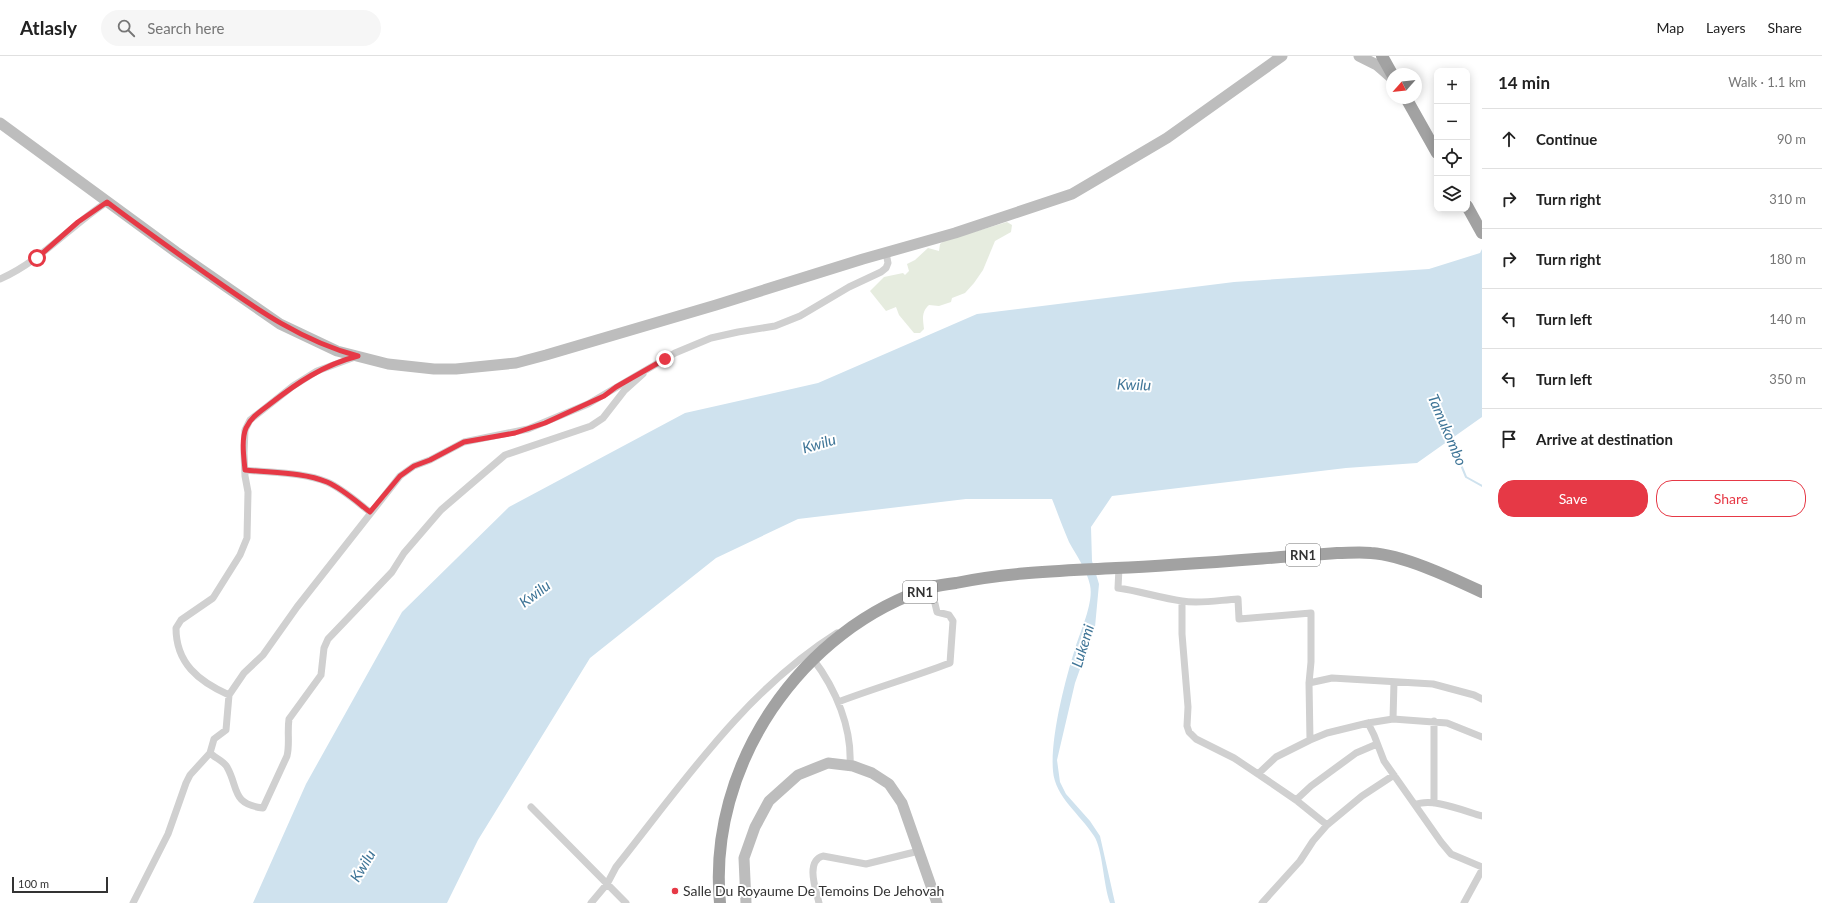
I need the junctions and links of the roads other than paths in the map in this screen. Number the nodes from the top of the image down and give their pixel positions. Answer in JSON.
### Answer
{"nodes":[{"id":1,"x":1282,"y":56,"type":"edge"},
{"id":2,"x":1359,"y":56,"type":"edge"},
{"id":3,"x":1382,"y":56,"type":"edge"},
{"id":4,"x":1389,"y":68,"type":"edge"},
{"id":5,"x":1386,"y":73,"type":"edge"},
{"id":6,"x":1409,"y":104,"type":"edge"},
{"id":7,"x":0,"y":123,"type":"edge"},
{"id":8,"x":1434,"y":148,"type":"edge"},
{"id":9,"x":107,"y":202,"type":"junction"},
{"id":10,"x":1470,"y":211,"type":"edge"},
{"id":11,"x":1482,"y":232,"type":"edge"},
{"id":12,"x":886,"y":253,"type":"junction"},
{"id":13,"x":0,"y":279,"type":"edge"},
{"id":14,"x":358,"y":356,"type":"junction"},
{"id":15,"x":645,"y":370,"type":"junction"},
{"id":16,"x":245,"y":470,"type":"junction"},
{"id":17,"x":370,"y":512,"type":"junction"},
{"id":18,"x":1118,"y":568,"type":"junction"},
{"id":19,"x":930,"y":587,"type":"junction"},
{"id":20,"x":1482,"y":592,"type":"edge"},
{"id":21,"x":1182,"y":602,"type":"junction"},
{"id":22,"x":870,"y":615,"type":"junction"},
{"id":23,"x":813,"y":659,"type":"junction"},
{"id":24,"x":1394,"y":682,"type":"junction"},
{"id":25,"x":1309,"y":683,"type":"junction"},
{"id":26,"x":228,"y":695,"type":"junction"},
{"id":27,"x":1482,"y":699,"type":"edge"},
{"id":28,"x":838,"y":702,"type":"junction"},
{"id":29,"x":1393,"y":719,"type":"junction"},
{"id":30,"x":1434,"y":721,"type":"junction"},
{"id":31,"x":1368,"y":723,"type":"junction"},
{"id":32,"x":1482,"y":737,"type":"edge"},
{"id":33,"x":1310,"y":740,"type":"junction"},
{"id":34,"x":1377,"y":744,"type":"junction"},
{"id":35,"x":210,"y":753,"type":"junction"},
{"id":36,"x":850,"y":765,"type":"junction"},
{"id":37,"x":1258,"y":774,"type":"junction"},
{"id":38,"x":1394,"y":775,"type":"junction"},
{"id":39,"x":1296,"y":800,"type":"junction"},
{"id":40,"x":1434,"y":803,"type":"junction"},
{"id":41,"x":1415,"y":805,"type":"junction"},
{"id":42,"x":531,"y":807,"type":"dead end"},
{"id":43,"x":1482,"y":816,"type":"edge"},
{"id":44,"x":1327,"y":824,"type":"junction"},
{"id":45,"x":919,"y":851,"type":"junction"},
{"id":46,"x":1482,"y":867,"type":"edge"},
{"id":47,"x":1482,"y":870,"type":"edge"},
{"id":48,"x":607,"y":884,"type":"junction"},
{"id":49,"x":133,"y":903,"type":"edge"},
{"id":50,"x":591,"y":903,"type":"edge"},
{"id":51,"x":626,"y":903,"type":"edge"},
{"id":52,"x":720,"y":903,"type":"edge"},
{"id":53,"x":746,"y":903,"type":"edge"},
{"id":54,"x":819,"y":903,"type":"edge"},
{"id":55,"x":937,"y":903,"type":"edge"},
{"id":56,"x":1262,"y":903,"type":"edge"},
{"id":57,"x":1464,"y":903,"type":"edge"}],
"edges":[{"from":1,"to":12,"type":"main road"},
{"from":2,"to":5,"type":"main road"},
{"from":3,"to":4,"type":"highway"},
{"from":6,"to":8,"type":"highway"},
{"from":7,"to":9,"type":"main road"},
{"from":9,"to":13,"type":"street"},
{"from":9,"to":14,"type":"main road"},
{"from":10,"to":11,"type":"highway"},
{"from":12,"to":14,"type":"main road"},
{"from":12,"to":15,"type":"street"},
{"from":14,"to":16,"type":"street"},
{"from":15,"to":17,"type":"street"},
{"from":15,"to":35,"type":"street"},
{"from":16,"to":17,"type":"street"},
{"from":16,"to":26,"type":"street"},
{"from":17,"to":26,"type":"street"},
{"from":18,"to":19,"type":"highway","number":"RN1"},
{"from":18,"to":20,"type":"highway","number":"RN1"},
{"from":18,"to":21,"type":"street"},
{"from":19,"to":22,"type":"highway","number":"RN1"},
{"from":19,"to":28,"type":"street"},
{"from":21,"to":25,"type":"street"},
{"from":21,"to":37,"type":"street"},
{"from":22,"to":23,"type":"highway","number":"RN1"},
{"from":22,"to":48,"type":"street"},
{"from":23,"to":28,"type":"street"},
{"from":23,"to":52,"type":"highway","number":"RN1"},
{"from":24,"to":25,"type":"street"},
{"from":24,"to":27,"type":"street"},
{"from":24,"to":29,"type":"street"},
{"from":25,"to":33,"type":"street"},
{"from":26,"to":35,"type":"street"},
{"from":28,"to":36,"type":"street"},
{"from":29,"to":30,"type":"street"},
{"from":29,"to":31,"type":"street"},
{"from":30,"to":32,"type":"street"},
{"from":30,"to":40,"type":"street"},
{"from":31,"to":33,"type":"street"},
{"from":31,"to":34,"type":"street"},
{"from":33,"to":37,"type":"street"},
{"from":34,"to":38,"type":"street"},
{"from":34,"to":39,"type":"street"},
{"from":35,"to":49,"type":"street"},
{"from":36,"to":45,"type":"main road"},
{"from":36,"to":53,"type":"main road"},
{"from":37,"to":39,"type":"street"},
{"from":38,"to":41,"type":"street"},
{"from":38,"to":44,"type":"street"},
{"from":39,"to":44,"type":"street"},
{"from":40,"to":41,"type":"street"},
{"from":40,"to":43,"type":"street"},
{"from":41,"to":46,"type":"street"},
{"from":42,"to":48,"type":"street"},
{"from":44,"to":56,"type":"street"},
{"from":45,"to":54,"type":"street"},
{"from":45,"to":55,"type":"main road"},
{"from":47,"to":57,"type":"street"},
{"from":48,"to":50,"type":"street"},
{"from":48,"to":51,"type":"street"}]}
